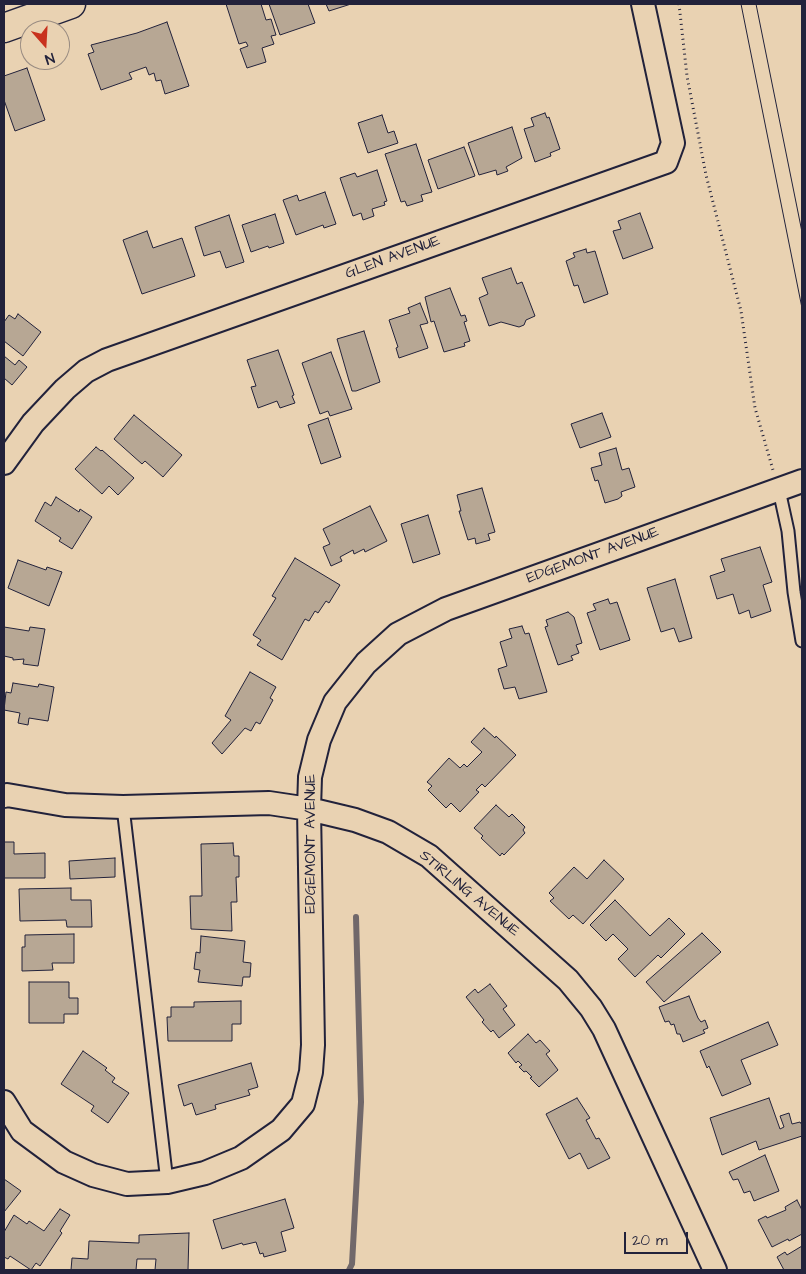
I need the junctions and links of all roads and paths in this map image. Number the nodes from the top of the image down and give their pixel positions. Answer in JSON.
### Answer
{"nodes":[{"id":1,"x":71,"y":4,"type":"edge"},
{"id":2,"x":643,"y":4,"type":"edge"},
{"id":3,"x":679,"y":4,"type":"edge"},
{"id":4,"x":4,"y":28,"type":"edge"},
{"id":5,"x":4,"y":463,"type":"edge"},
{"id":6,"x":802,"y":482,"type":"edge"},
{"id":7,"x":779,"y":490,"type":"junction"},
{"id":8,"x":802,"y":641,"type":"edge"},
{"id":9,"x":5,"y":794,"type":"edge"},
{"id":10,"x":123,"y":807,"type":"junction"},
{"id":11,"x":309,"y":809,"type":"junction"},
{"id":12,"x":4,"y":1102,"type":"edge"},
{"id":13,"x":167,"y":1182,"type":"junction"},
{"id":14,"x":715,"y":1270,"type":"edge"}],
"edges":[{"from":1,"to":4,"type":"street"},
{"from":2,"to":5,"type":"street","name":"GLEN AVENUE"},
{"from":3,"to":7,"type":"path"},
{"from":6,"to":7,"type":"street","name":"EDGEMONT AVENUE"},
{"from":7,"to":8,"type":"lane"},
{"from":7,"to":11,"type":"street","name":"EDGEMONT AVENUE"},
{"from":9,"to":10,"type":"street","name":"STIRLING AVENUE"},
{"from":10,"to":11,"type":"street","name":"STIRLING AVENUE"},
{"from":10,"to":13,"type":"lane"},
{"from":11,"to":13,"type":"street","name":"EDGEMONT AVENUE"},
{"from":11,"to":14,"type":"street","name":"STIRLING AVENUE"},
{"from":12,"to":13,"type":"street","name":"EDGEMONT AVENUE"}]}
